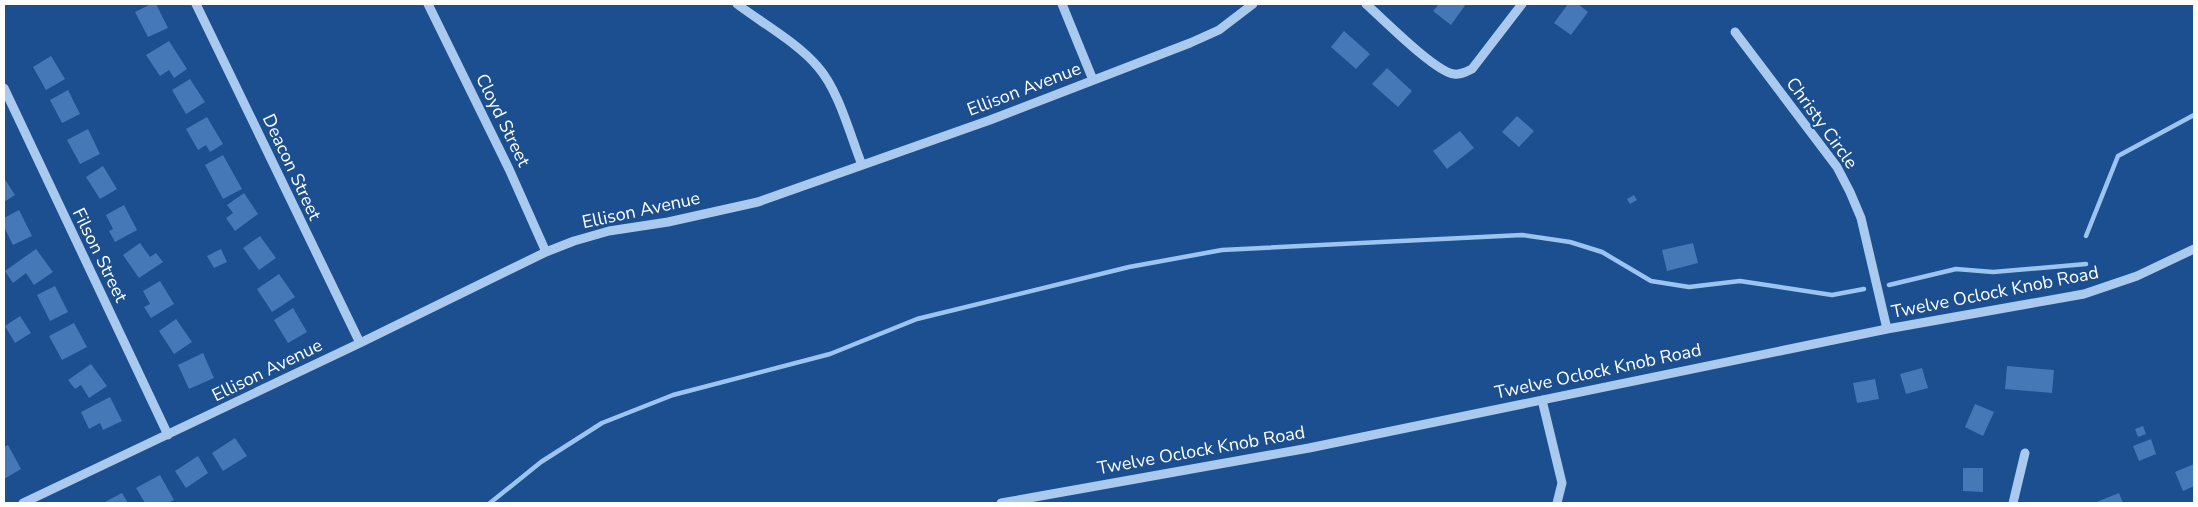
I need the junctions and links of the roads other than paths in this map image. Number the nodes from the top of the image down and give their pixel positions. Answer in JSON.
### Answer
{"nodes":[{"id":1,"x":196,"y":4,"type":"edge"},
{"id":2,"x":428,"y":4,"type":"edge"},
{"id":3,"x":737,"y":4,"type":"edge"},
{"id":4,"x":1062,"y":4,"type":"edge"},
{"id":5,"x":1253,"y":4,"type":"edge"},
{"id":6,"x":1366,"y":4,"type":"edge"},
{"id":7,"x":1522,"y":4,"type":"edge"},
{"id":8,"x":1735,"y":32,"type":"dead end"},
{"id":9,"x":1093,"y":80,"type":"junction"},
{"id":10,"x":4,"y":88,"type":"edge"},
{"id":11,"x":862,"y":165,"type":"junction"},
{"id":12,"x":2194,"y":249,"type":"edge"},
{"id":13,"x":546,"y":252,"type":"junction"},
{"id":14,"x":1887,"y":329,"type":"junction"},
{"id":15,"x":360,"y":344,"type":"junction"},
{"id":16,"x":1542,"y":400,"type":"junction"},
{"id":17,"x":168,"y":435,"type":"junction"},
{"id":18,"x":2025,"y":453,"type":"dead end"},
{"id":19,"x":23,"y":503,"type":"edge"},
{"id":20,"x":1002,"y":503,"type":"edge"},
{"id":21,"x":1557,"y":503,"type":"edge"},
{"id":22,"x":2013,"y":503,"type":"edge"}],
"edges":[{"from":1,"to":15,"type":"street","name":"Deacon Street"},
{"from":2,"to":13,"type":"street","name":"Cloyd Street"},
{"from":3,"to":11,"type":"street"},
{"from":4,"to":9,"type":"street"},
{"from":5,"to":9,"type":"street","name":"Ellison Avenue"},
{"from":6,"to":7,"type":"street"},
{"from":8,"to":14,"type":"street","name":"Christy Circle"},
{"from":9,"to":11,"type":"street","name":"Ellison Avenue"},
{"from":10,"to":17,"type":"street","name":"Filson Street"},
{"from":11,"to":13,"type":"street","name":"Ellison Avenue"},
{"from":12,"to":14,"type":"street","name":"Twelve Oclock Knob Road"},
{"from":13,"to":15,"type":"street","name":"Ellison Avenue"},
{"from":14,"to":16,"type":"street","name":"Twelve Oclock Knob Road"},
{"from":15,"to":17,"type":"street","name":"Ellison Avenue"},
{"from":16,"to":20,"type":"street","name":"Twelve Oclock Knob Road"},
{"from":16,"to":21,"type":"street"},
{"from":17,"to":19,"type":"street","name":"Ellison Avenue"},
{"from":18,"to":22,"type":"street"}]}
